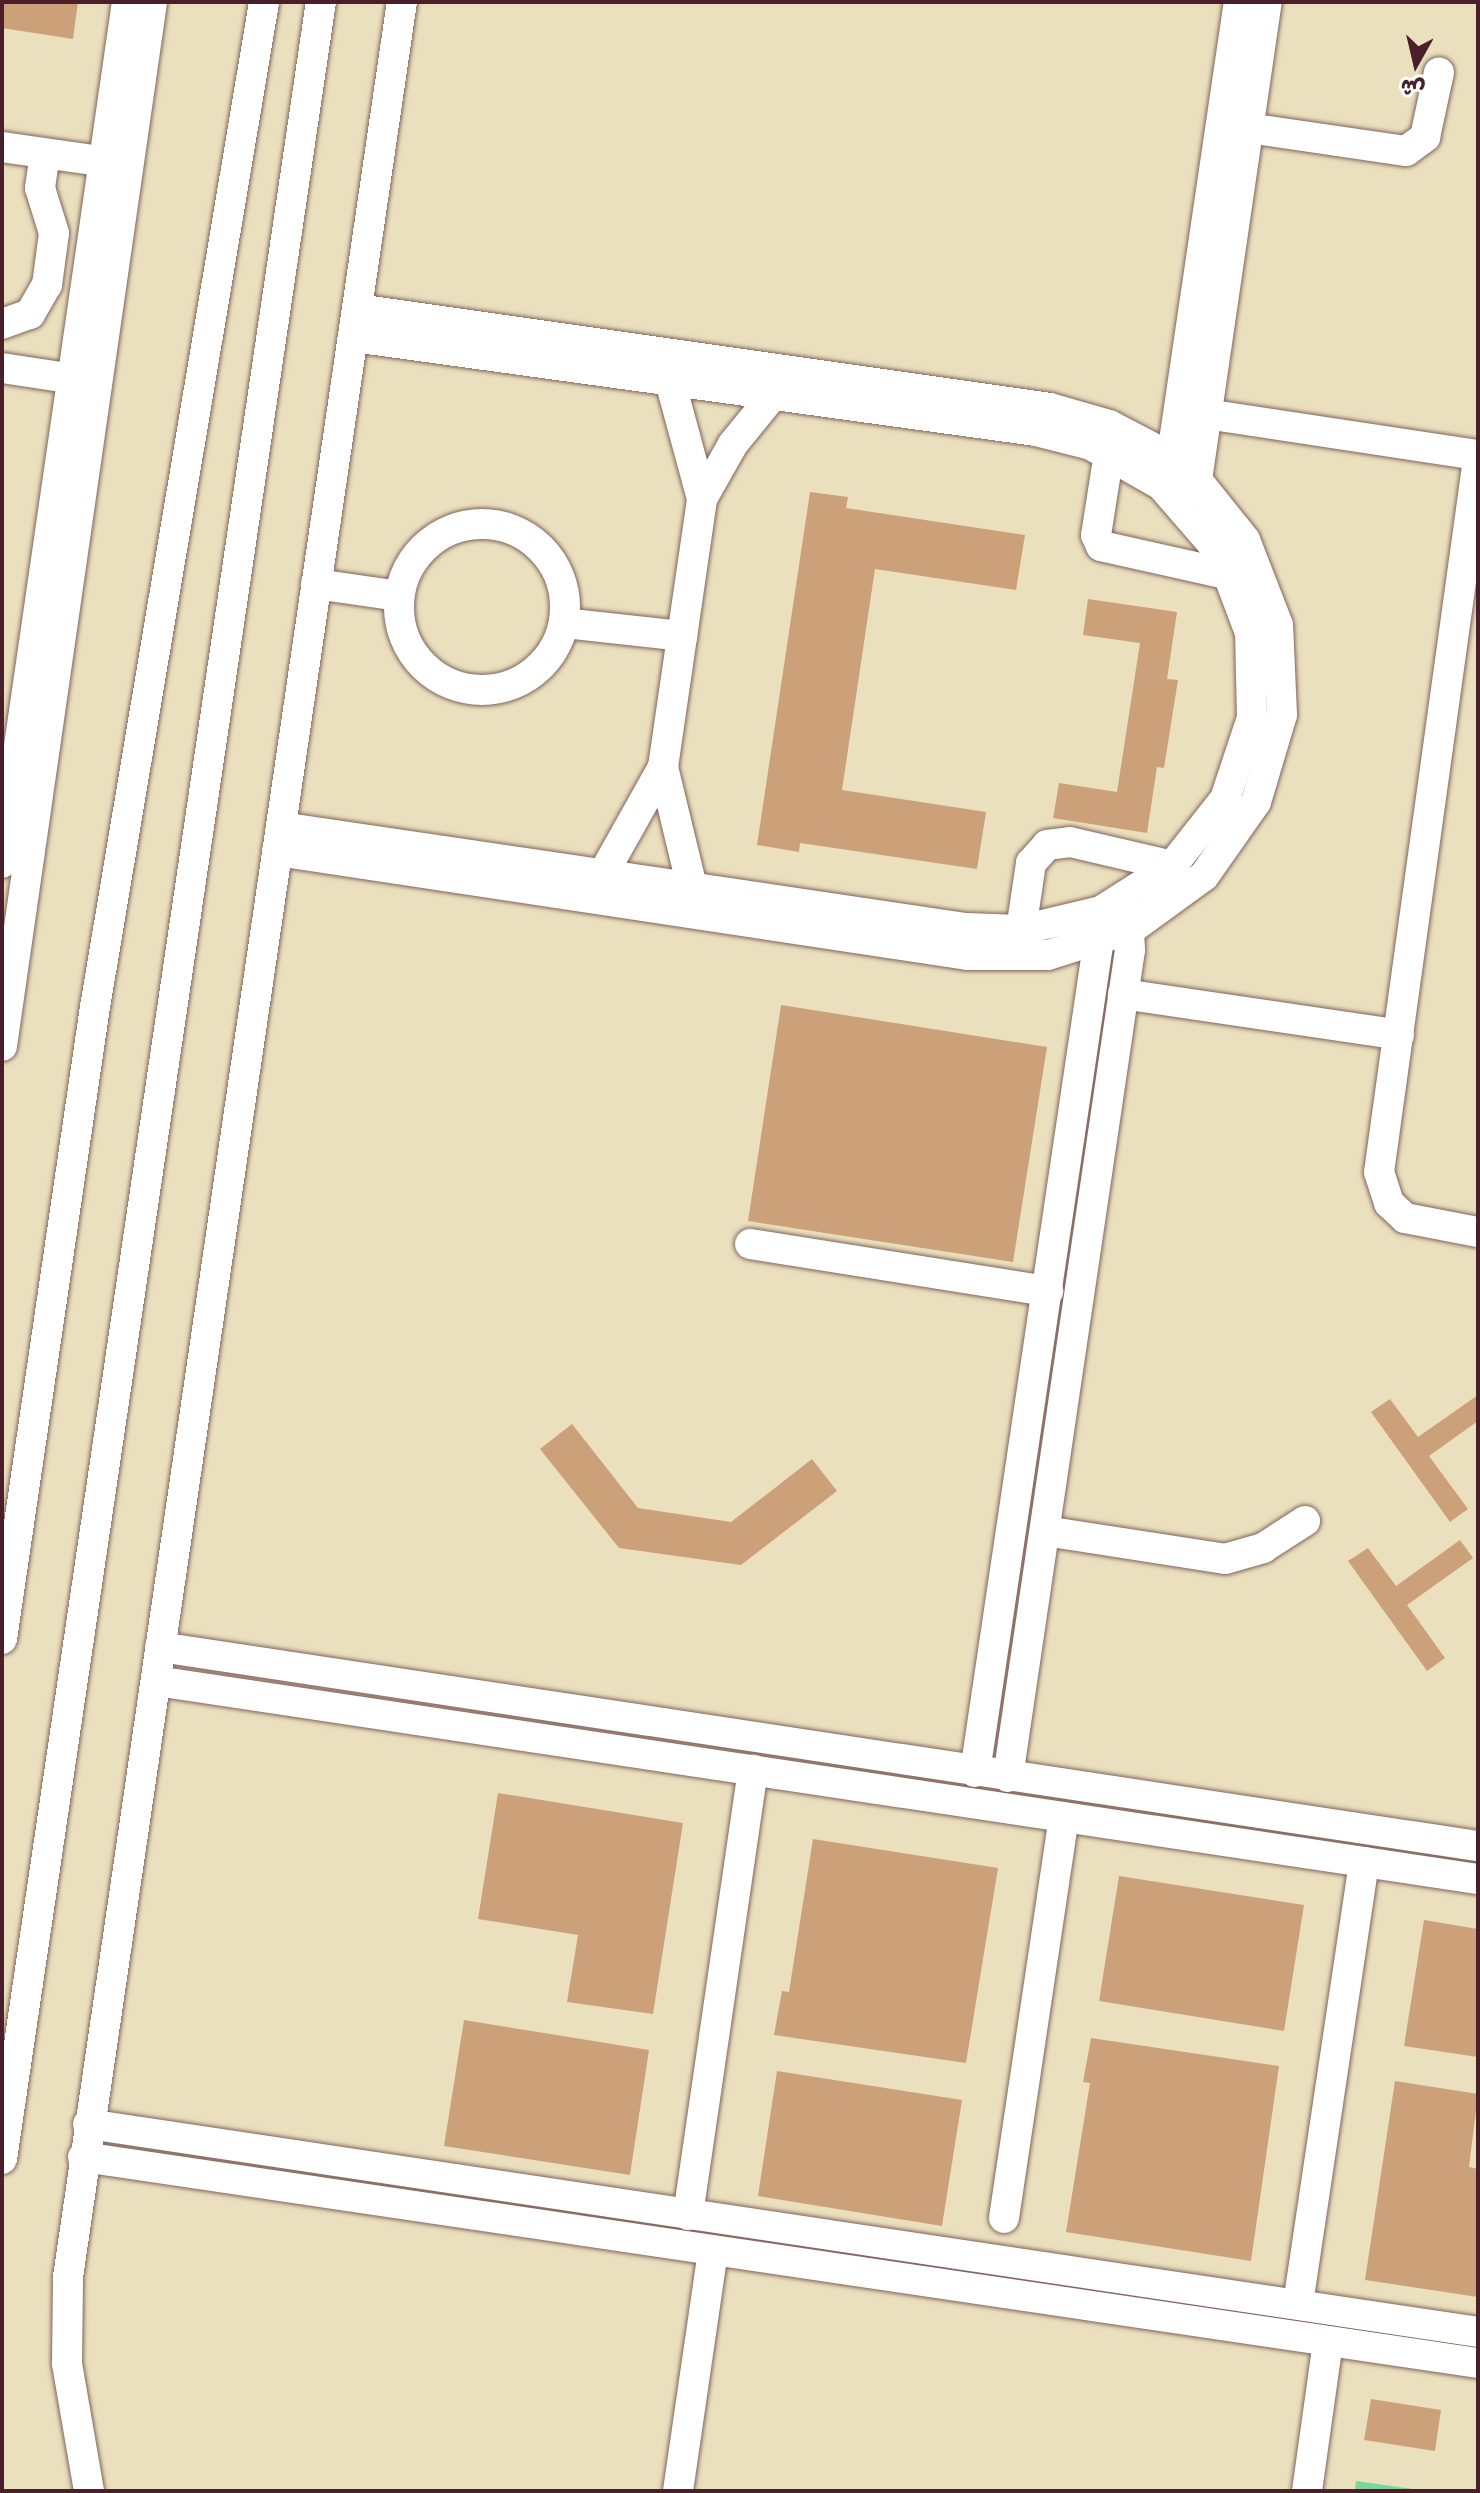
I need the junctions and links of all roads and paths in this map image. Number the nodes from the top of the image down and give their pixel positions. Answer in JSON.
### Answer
{"nodes":[{"id":1,"x":127,"y":2,"type":"edge"},
{"id":2,"x":152,"y":2,"type":"edge"},
{"id":3,"x":264,"y":2,"type":"edge"},
{"id":4,"x":321,"y":2,"type":"edge"},
{"id":5,"x":402,"y":2,"type":"edge"},
{"id":6,"x":1239,"y":2,"type":"edge"},
{"id":7,"x":1267,"y":2,"type":"edge"},
{"id":8,"x":1439,"y":72,"type":"dead end"},
{"id":9,"x":1248,"y":128,"type":"junction"},
{"id":10,"x":2,"y":147,"type":"edge"},
{"id":11,"x":45,"y":154,"type":"junction"},
{"id":12,"x":107,"y":162,"type":"junction"},
{"id":13,"x":355,"y":323,"type":"junction"},
{"id":14,"x":2,"y":324,"type":"edge"},
{"id":15,"x":2,"y":368,"type":"edge"},
{"id":16,"x":74,"y":379,"type":"junction"},
{"id":17,"x":670,"y":381,"type":"junction"},
{"id":18,"x":773,"y":395,"type":"junction"},
{"id":19,"x":1206,"y":414,"type":"junction"},
{"id":20,"x":1109,"y":453,"type":"junction"},
{"id":21,"x":1478,"y":457,"type":"edge"},
{"id":22,"x":1178,"y":482,"type":"junction"},
{"id":23,"x":702,"y":499,"type":"junction"},
{"id":24,"x":1231,"y":575,"type":"junction"},
{"id":25,"x":316,"y":584,"type":"junction"},
{"id":26,"x":399,"y":596,"type":"junction"},
{"id":27,"x":564,"y":623,"type":"junction"},
{"id":28,"x":682,"y":636,"type":"junction"},
{"id":29,"x":663,"y":767,"type":"junction"},
{"id":30,"x":279,"y":839,"type":"junction"},
{"id":31,"x":2,"y":863,"type":"edge"},
{"id":32,"x":1172,"y":866,"type":"junction"},
{"id":33,"x":603,"y":874,"type":"junction"},
{"id":34,"x":692,"y":887,"type":"junction"},
{"id":35,"x":1119,"y":913,"type":"junction"},
{"id":36,"x":1021,"y":930,"type":"junction"},
{"id":37,"x":1101,"y":942,"type":"junction"},
{"id":38,"x":1123,"y":994,"type":"junction"},
{"id":39,"x":1399,"y":1035,"type":"junction"},
{"id":40,"x":2,"y":1046,"type":"edge"},
{"id":41,"x":1478,"y":1232,"type":"edge"},
{"id":42,"x":750,"y":1244,"type":"dead end"},
{"id":43,"x":1048,"y":1291,"type":"junction"},
{"id":44,"x":1305,"y":1521,"type":"dead end"},
{"id":45,"x":1045,"y":1531,"type":"junction"},
{"id":46,"x":2,"y":1639,"type":"edge"},
{"id":47,"x":160,"y":1647,"type":"junction"},
{"id":48,"x":156,"y":1681,"type":"junction"},
{"id":49,"x":985,"y":1705,"type":"junction"},
{"id":50,"x":1018,"y":1709,"type":"junction"},
{"id":51,"x":753,"y":1770,"type":"junction"},
{"id":52,"x":975,"y":1772,"type":"junction"},
{"id":53,"x":1008,"y":1777,"type":"junction"},
{"id":54,"x":1064,"y":1817,"type":"junction"},
{"id":55,"x":1478,"y":1846,"type":"edge"},
{"id":56,"x":1364,"y":1862,"type":"junction"},
{"id":57,"x":1478,"y":1879,"type":"edge"},
{"id":58,"x":88,"y":2124,"type":"junction"},
{"id":59,"x":83,"y":2157,"type":"junction"},
{"id":60,"x":2,"y":2159,"type":"edge"},
{"id":61,"x":688,"y":2215,"type":"junction"},
{"id":62,"x":1004,"y":2218,"type":"dead end"},
{"id":63,"x":713,"y":2251,"type":"junction"},
{"id":64,"x":1298,"y":2304,"type":"junction"},
{"id":65,"x":1478,"y":2332,"type":"edge"},
{"id":66,"x":1328,"y":2341,"type":"junction"},
{"id":67,"x":1478,"y":2363,"type":"edge"},
{"id":68,"x":89,"y":2491,"type":"edge"},
{"id":69,"x":678,"y":2491,"type":"edge"},
{"id":70,"x":1307,"y":2491,"type":"edge"}],
"edges":[{"from":1,"to":12,"type":"street"},
{"from":2,"to":40,"type":"street"},
{"from":3,"to":46,"type":"street"},
{"from":4,"to":60,"type":"street"},
{"from":5,"to":13,"type":"street"},
{"from":6,"to":22,"type":"street"},
{"from":7,"to":9,"type":"street"},
{"from":8,"to":9,"type":"street"},
{"from":9,"to":19,"type":"street"},
{"from":10,"to":11,"type":"street"},
{"from":11,"to":12,"type":"street"},
{"from":11,"to":14,"type":"street"},
{"from":12,"to":16,"type":"street"},
{"from":13,"to":17,"type":"street"},
{"from":13,"to":22,"type":"street"},
{"from":13,"to":25,"type":"street"},
{"from":15,"to":16,"type":"street"},
{"from":16,"to":31,"type":"street"},
{"from":17,"to":18,"type":"street"},
{"from":17,"to":23,"type":"street"},
{"from":18,"to":20,"type":"street"},
{"from":18,"to":23,"type":"street"},
{"from":19,"to":21,"type":"street"},
{"from":19,"to":22,"type":"street"},
{"from":20,"to":22,"type":"street"},
{"from":20,"to":24,"type":"street"},
{"from":21,"to":39,"type":"street"},
{"from":22,"to":24,"type":"street"},
{"from":22,"to":35,"type":"street"},
{"from":23,"to":28,"type":"street"},
{"from":24,"to":32,"type":"street"},
{"from":25,"to":26,"type":"street"},
{"from":25,"to":30,"type":"street"},
{"from":26,"to":27,"type":"street"},
{"from":26,"to":27,"type":"street"},
{"from":27,"to":28,"type":"street"},
{"from":28,"to":29,"type":"street"},
{"from":29,"to":33,"type":"street"},
{"from":29,"to":34,"type":"street"},
{"from":30,"to":33,"type":"street"},
{"from":30,"to":37,"type":"street"},
{"from":30,"to":47,"type":"street"},
{"from":32,"to":35,"type":"street"},
{"from":32,"to":36,"type":"street"},
{"from":33,"to":34,"type":"street"},
{"from":34,"to":36,"type":"street"},
{"from":35,"to":36,"type":"street"},
{"from":35,"to":37,"type":"street"},
{"from":35,"to":38,"type":"street"},
{"from":37,"to":43,"type":"street"},
{"from":38,"to":39,"type":"street"},
{"from":38,"to":45,"type":"street"},
{"from":39,"to":41,"type":"street"},
{"from":42,"to":43,"type":"street"},
{"from":43,"to":49,"type":"street"},
{"from":44,"to":45,"type":"street"},
{"from":45,"to":50,"type":"street"},
{"from":47,"to":48,"type":"street"},
{"from":47,"to":52,"type":"street"},
{"from":48,"to":51,"type":"street"},
{"from":48,"to":58,"type":"street"},
{"from":49,"to":50,"type":"street"},
{"from":49,"to":52,"type":"street"},
{"from":50,"to":53,"type":"street"},
{"from":51,"to":54,"type":"street"},
{"from":51,"to":61,"type":"street"},
{"from":52,"to":53,"type":"street"},
{"from":53,"to":55,"type":"street"},
{"from":54,"to":56,"type":"street"},
{"from":54,"to":62,"type":"street"},
{"from":56,"to":57,"type":"street"},
{"from":56,"to":64,"type":"street"},
{"from":58,"to":59,"type":"street"},
{"from":58,"to":61,"type":"street"},
{"from":59,"to":63,"type":"street"},
{"from":59,"to":68,"type":"street"},
{"from":61,"to":64,"type":"street"},
{"from":63,"to":66,"type":"street"},
{"from":63,"to":69,"type":"street"},
{"from":64,"to":65,"type":"street"},
{"from":66,"to":67,"type":"street"},
{"from":66,"to":70,"type":"street"}]}
